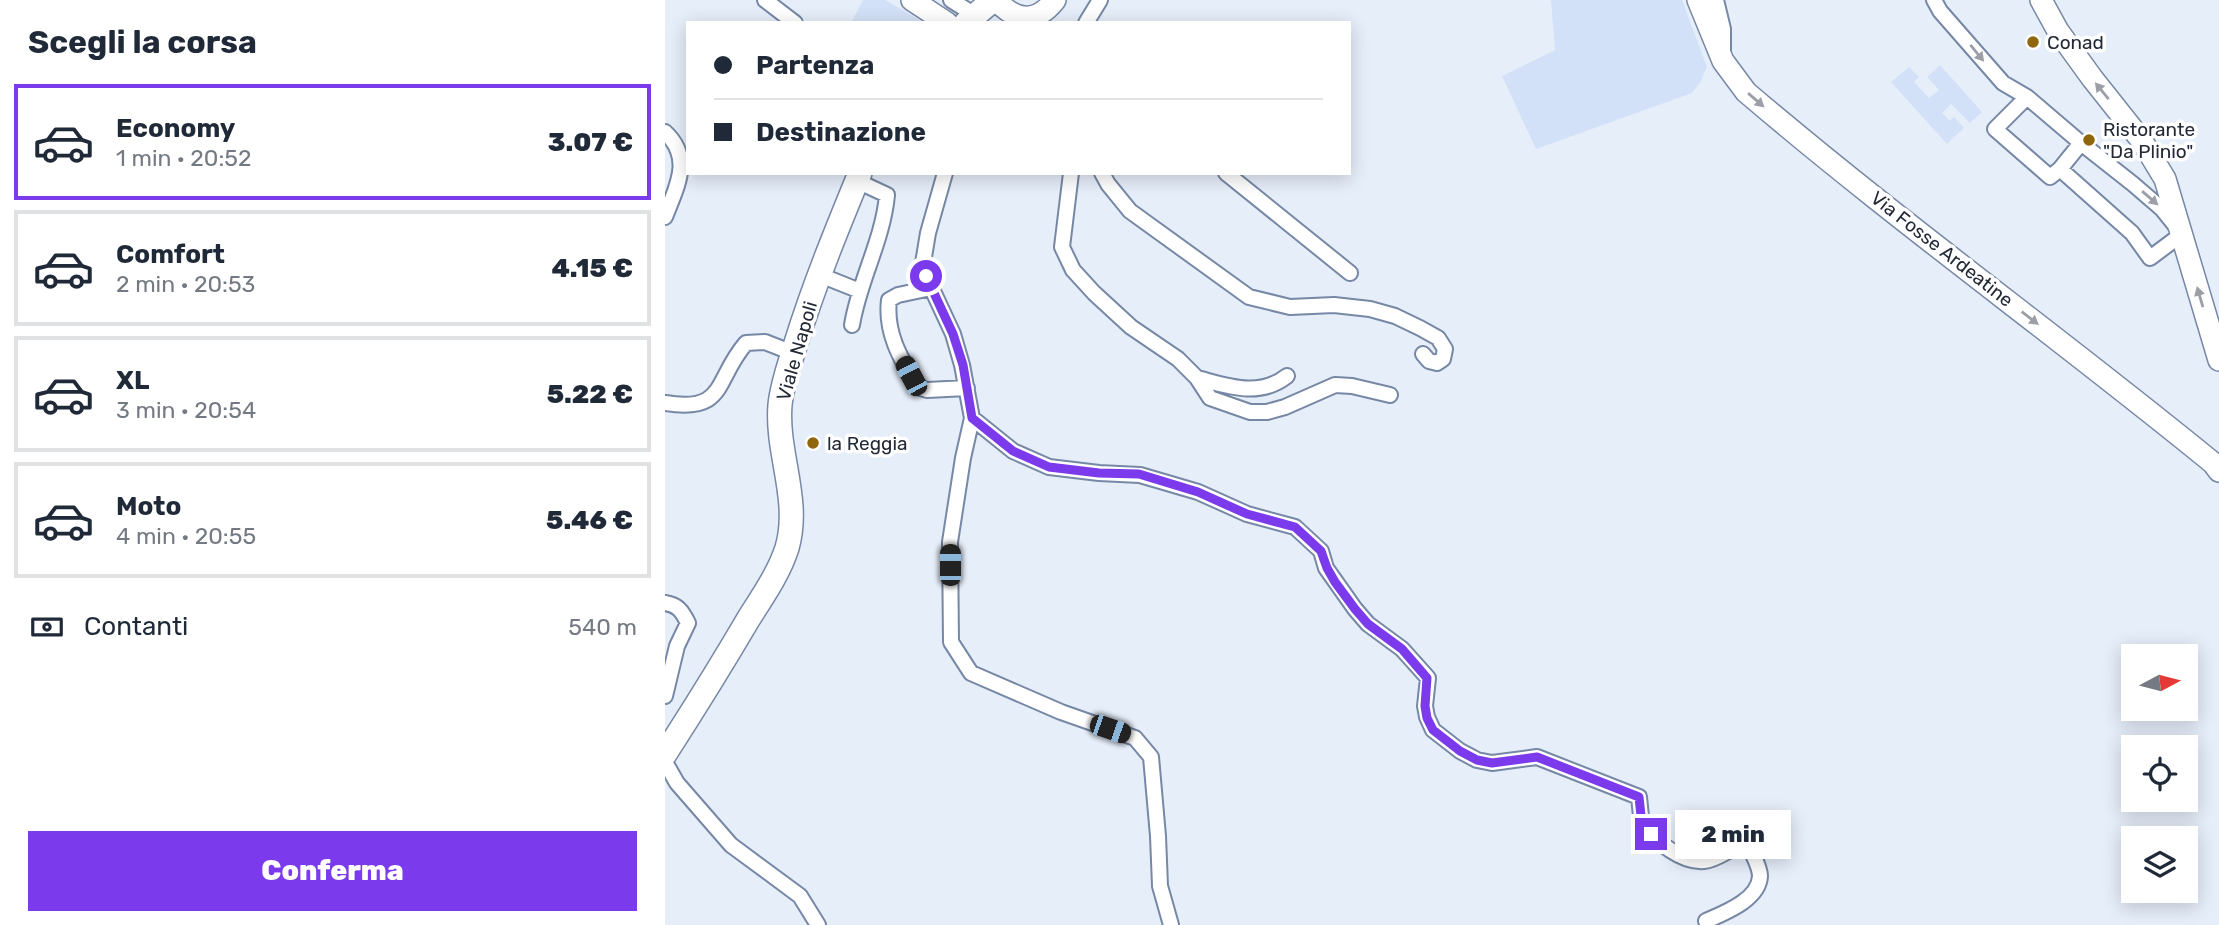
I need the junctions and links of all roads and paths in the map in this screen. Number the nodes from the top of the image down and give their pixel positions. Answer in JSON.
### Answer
{"nodes":[{"id":1,"x":765,"y":0,"type":"edge"},
{"id":2,"x":912,"y":0,"type":"edge"},
{"id":3,"x":951,"y":0,"type":"edge"},
{"id":4,"x":995,"y":0,"type":"edge"},
{"id":5,"x":1055,"y":0,"type":"edge"},
{"id":6,"x":1100,"y":0,"type":"edge"},
{"id":7,"x":1698,"y":0,"type":"edge"},
{"id":8,"x":1716,"y":0,"type":"edge"},
{"id":9,"x":1934,"y":0,"type":"edge"},
{"id":10,"x":2041,"y":0,"type":"edge"},
{"id":11,"x":970,"y":19,"type":"edge"},
{"id":12,"x":792,"y":21,"type":"edge"},
{"id":13,"x":944,"y":21,"type":"edge"},
{"id":14,"x":1088,"y":21,"type":"edge"},
{"id":15,"x":1723,"y":61,"type":"junction"},
{"id":16,"x":2027,"y":97,"type":"junction"},
{"id":17,"x":665,"y":132,"type":"edge"},
{"id":18,"x":2081,"y":143,"type":"junction"},
{"id":19,"x":2060,"y":169,"type":"junction"},
{"id":20,"x":944,"y":175,"type":"edge"},
{"id":21,"x":1071,"y":175,"type":"edge"},
{"id":22,"x":1103,"y":175,"type":"edge"},
{"id":23,"x":1228,"y":175,"type":"edge"},
{"id":24,"x":858,"y":177,"type":"edge"},
{"id":25,"x":665,"y":217,"type":"edge"},
{"id":26,"x":2182,"y":234,"type":"junction"},
{"id":27,"x":1350,"y":273,"type":"dead end"},
{"id":28,"x":820,"y":275,"type":"junction"},
{"id":29,"x":931,"y":288,"type":"junction"},
{"id":30,"x":860,"y":291,"type":"junction"},
{"id":31,"x":852,"y":325,"type":"dead end"},
{"id":32,"x":793,"y":353,"type":"junction"},
{"id":33,"x":1423,"y":354,"type":"dead end"},
{"id":34,"x":2219,"y":360,"type":"edge"},
{"id":35,"x":1287,"y":376,"type":"dead end"},
{"id":36,"x":1197,"y":377,"type":"junction"},
{"id":37,"x":967,"y":388,"type":"junction"},
{"id":38,"x":1390,"y":395,"type":"dead end"},
{"id":39,"x":665,"y":403,"type":"edge"},
{"id":40,"x":972,"y":418,"type":"junction"},
{"id":41,"x":2219,"y":471,"type":"edge"},
{"id":42,"x":665,"y":603,"type":"edge"},
{"id":43,"x":665,"y":696,"type":"edge"},
{"id":44,"x":665,"y":754,"type":"edge"},
{"id":45,"x":665,"y":762,"type":"edge"},
{"id":46,"x":1706,"y":921,"type":"dead end"},
{"id":47,"x":818,"y":925,"type":"edge"},
{"id":48,"x":1171,"y":925,"type":"edge"}],
"edges":[{"from":1,"to":12,"type":"street"},
{"from":2,"to":13,"type":"main road"},
{"from":3,"to":11,"type":"street"},
{"from":4,"to":5,"type":"main road"},
{"from":4,"to":11,"type":"main road"},
{"from":6,"to":14,"type":"street"},
{"from":7,"to":15,"type":"main road","name":"Via Fosse Ardeatine"},
{"from":8,"to":15,"type":"street"},
{"from":9,"to":16,"type":"street","one_way":true},
{"from":26,"to":10,"type":"main road","one_way":true},
{"from":15,"to":41,"type":"main road","name":"Via Fosse Ardeatine","one_way":true},
{"from":16,"to":18,"type":"street"},
{"from":16,"to":19,"type":"street"},
{"from":17,"to":25,"type":"street"},
{"from":18,"to":19,"type":"street"},
{"from":18,"to":26,"type":"street","one_way":true},
{"from":19,"to":26,"type":"street"},
{"from":20,"to":29,"type":"street"},
{"from":21,"to":36,"type":"street"},
{"from":22,"to":33,"type":"street"},
{"from":23,"to":27,"type":"street"},
{"from":24,"to":28,"type":"main road","name":"Viale Napoli"},
{"from":24,"to":30,"type":"street"},
{"from":34,"to":26,"type":"main road","one_way":true},
{"from":28,"to":30,"type":"street"},
{"from":28,"to":32,"type":"main road","name":"Viale Napoli"},
{"from":29,"to":37,"type":"street"},
{"from":29,"to":37,"type":"street"},
{"from":30,"to":31,"type":"street"},
{"from":32,"to":39,"type":"street"},
{"from":32,"to":44,"type":"main road","name":"Viale Napoli"},
{"from":35,"to":36,"type":"street"},
{"from":36,"to":38,"type":"street"},
{"from":37,"to":40,"type":"street"},
{"from":40,"to":46,"type":"street"},
{"from":40,"to":48,"type":"street"},
{"from":42,"to":43,"type":"street"},
{"from":45,"to":47,"type":"street"}]}
